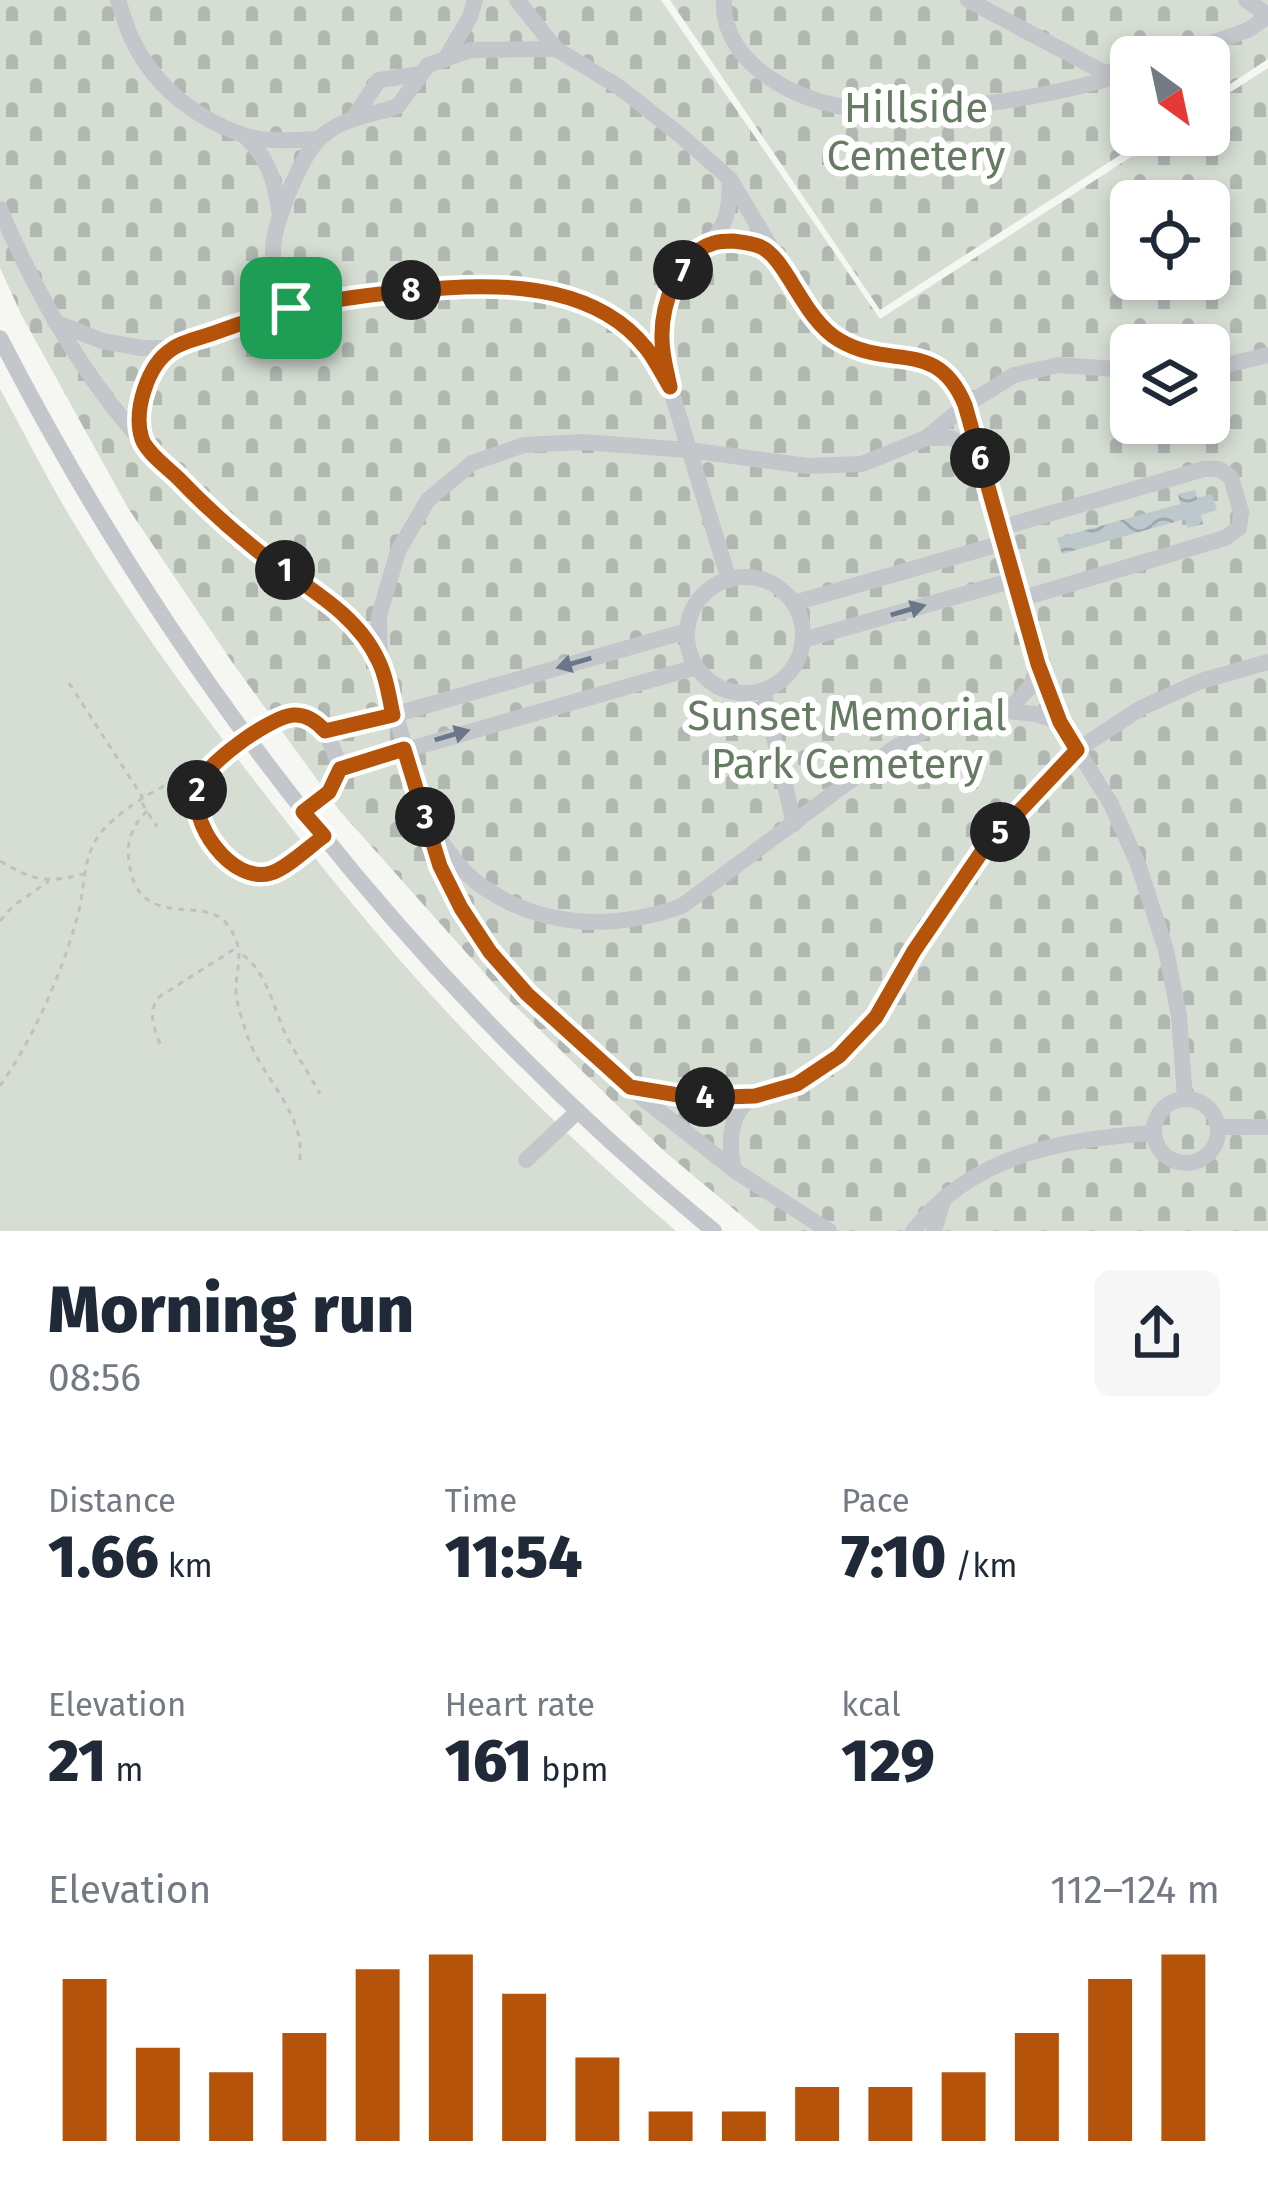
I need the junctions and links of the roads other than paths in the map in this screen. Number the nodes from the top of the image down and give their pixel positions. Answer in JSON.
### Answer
{"nodes":[{"id":1,"x":118,"y":0,"type":"edge"},
{"id":2,"x":475,"y":0,"type":"edge"},
{"id":3,"x":517,"y":0,"type":"edge"},
{"id":4,"x":724,"y":0,"type":"edge"},
{"id":5,"x":968,"y":0,"type":"edge"},
{"id":6,"x":1246,"y":0,"type":"edge"},
{"id":7,"x":1268,"y":16,"type":"edge"},
{"id":8,"x":1230,"y":36,"type":"edge"},
{"id":9,"x":556,"y":49,"type":"junction"},
{"id":10,"x":445,"y":59,"type":"junction"},
{"id":11,"x":1110,"y":72,"type":"edge"},
{"id":12,"x":421,"y":74,"type":"junction"},
{"id":13,"x":1110,"y":78,"type":"edge"},
{"id":14,"x":354,"y":117,"type":"junction"},
{"id":15,"x":245,"y":136,"type":"junction"},
{"id":16,"x":319,"y":140,"type":"junction"},
{"id":17,"x":730,"y":179,"type":"junction"},
{"id":18,"x":0,"y":209,"type":"edge"},
{"id":19,"x":280,"y":215,"type":"junction"},
{"id":20,"x":711,"y":243,"type":"junction"},
{"id":21,"x":774,"y":256,"type":"junction"},
{"id":22,"x":291,"y":308,"type":"junction"},
{"id":23,"x":56,"y":322,"type":"junction"},
{"id":24,"x":0,"y":338,"type":"edge"},
{"id":25,"x":172,"y":348,"type":"junction"},
{"id":26,"x":1268,"y":355,"type":"edge"},
{"id":27,"x":1230,"y":364,"type":"edge"},
{"id":28,"x":1110,"y":369,"type":"edge"},
{"id":29,"x":670,"y":387,"type":"junction"},
{"id":30,"x":965,"y":405,"type":"junction"},
{"id":31,"x":926,"y":438,"type":"junction"},
{"id":32,"x":143,"y":442,"type":"junction"},
{"id":33,"x":688,"y":450,"type":"junction"},
{"id":34,"x":978,"y":451,"type":"junction"},
{"id":35,"x":1002,"y":536,"type":"junction"},
{"id":36,"x":729,"y":580,"type":"junction"},
{"id":37,"x":1014,"y":580,"type":"junction"},
{"id":38,"x":1019,"y":599,"type":"junction"},
{"id":39,"x":794,"y":603,"type":"junction"},
{"id":40,"x":687,"y":631,"type":"junction"},
{"id":41,"x":803,"y":640,"type":"junction"},
{"id":42,"x":380,"y":662,"type":"junction"},
{"id":43,"x":1268,"y":662,"type":"edge"},
{"id":44,"x":1038,"y":664,"type":"junction"},
{"id":45,"x":696,"y":667,"type":"junction"},
{"id":46,"x":763,"y":690,"type":"junction"},
{"id":47,"x":1007,"y":710,"type":"junction"},
{"id":48,"x":393,"y":715,"type":"junction"},
{"id":49,"x":1060,"y":722,"type":"junction"},
{"id":50,"x":325,"y":731,"type":"junction"},
{"id":51,"x":247,"y":740,"type":"junction"},
{"id":52,"x":404,"y":749,"type":"junction"},
{"id":53,"x":1077,"y":750,"type":"junction"},
{"id":54,"x":340,"y":769,"type":"junction"},
{"id":55,"x":303,"y":812,"type":"junction"},
{"id":56,"x":426,"y":820,"type":"junction"},
{"id":57,"x":794,"y":824,"type":"junction"},
{"id":58,"x":324,"y":836,"type":"junction"},
{"id":59,"x":630,"y":1087,"type":"junction"},
{"id":60,"x":755,"y":1096,"type":"junction"},
{"id":61,"x":1185,"y":1097,"type":"junction"},
{"id":62,"x":578,"y":1111,"type":"junction"},
{"id":63,"x":1219,"y":1126,"type":"junction"},
{"id":64,"x":1268,"y":1127,"type":"edge"},
{"id":65,"x":1153,"y":1133,"type":"junction"},
{"id":66,"x":526,"y":1160,"type":"dead end"},
{"id":67,"x":734,"y":1170,"type":"junction"},
{"id":68,"x":944,"y":1198,"type":"junction"},
{"id":69,"x":714,"y":1231,"type":"edge"},
{"id":70,"x":829,"y":1231,"type":"edge"},
{"id":71,"x":913,"y":1231,"type":"edge"},
{"id":72,"x":934,"y":1231,"type":"edge"}],
"edges":[{"from":1,"to":15,"type":"street"},
{"from":2,"to":10,"type":"street"},
{"from":3,"to":9,"type":"street"},
{"from":4,"to":13,"type":"street"},
{"from":5,"to":11,"type":"street"},
{"from":6,"to":7,"type":"street"},
{"from":7,"to":8,"type":"street"},
{"from":9,"to":10,"type":"street"},
{"from":9,"to":17,"type":"street"},
{"from":10,"to":12,"type":"street"},
{"from":12,"to":14,"type":"street"},
{"from":12,"to":14,"type":"street"},
{"from":14,"to":16,"type":"street"},
{"from":15,"to":16,"type":"street"},
{"from":15,"to":19,"type":"street"},
{"from":16,"to":19,"type":"street"},
{"from":17,"to":20,"type":"street"},
{"from":17,"to":21,"type":"street"},
{"from":18,"to":23,"type":"street"},
{"from":19,"to":22,"type":"street"},
{"from":20,"to":21,"type":"street"},
{"from":20,"to":29,"type":"street"},
{"from":21,"to":30,"type":"street"},
{"from":22,"to":25,"type":"street"},
{"from":22,"to":29,"type":"street"},
{"from":23,"to":25,"type":"street"},
{"from":23,"to":32,"type":"street"},
{"from":24,"to":51,"type":"street"},
{"from":25,"to":32,"type":"street"},
{"from":26,"to":27,"type":"street"},
{"from":28,"to":30,"type":"street"},
{"from":29,"to":33,"type":"street"},
{"from":30,"to":31,"type":"street"},
{"from":30,"to":34,"type":"street"},
{"from":31,"to":33,"type":"street"},
{"from":31,"to":34,"type":"street"},
{"from":32,"to":42,"type":"street"},
{"from":33,"to":36,"type":"street"},
{"from":33,"to":42,"type":"street"},
{"from":34,"to":35,"type":"street"},
{"from":35,"to":37,"type":"street"},
{"from":35,"to":38,"type":"street"},
{"from":35,"to":39,"type":"street"},
{"from":36,"to":39,"type":"street"},
{"from":36,"to":40,"type":"street"},
{"from":37,"to":38,"type":"street"},
{"from":41,"to":37,"type":"street","one_way":true},
{"from":38,"to":44,"type":"street"},
{"from":39,"to":41,"type":"street"},
{"from":40,"to":45,"type":"street"},
{"from":40,"to":48,"type":"street","one_way":true},
{"from":41,"to":46,"type":"street"},
{"from":42,"to":48,"type":"street"},
{"from":43,"to":53,"type":"street"},
{"from":44,"to":47,"type":"street"},
{"from":44,"to":49,"type":"street"},
{"from":45,"to":46,"type":"street"},
{"from":52,"to":45,"type":"street","one_way":true},
{"from":46,"to":57,"type":"street"},
{"from":47,"to":49,"type":"street"},
{"from":47,"to":57,"type":"street"},
{"from":48,"to":50,"type":"street"},
{"from":48,"to":52,"type":"street"},
{"from":49,"to":53,"type":"street"},
{"from":50,"to":51,"type":"street"},
{"from":50,"to":54,"type":"street"},
{"from":51,"to":55,"type":"street"},
{"from":51,"to":58,"type":"street"},
{"from":52,"to":54,"type":"street"},
{"from":52,"to":56,"type":"street"},
{"from":53,"to":60,"type":"street"},
{"from":53,"to":61,"type":"street"},
{"from":54,"to":55,"type":"street"},
{"from":55,"to":58,"type":"street"},
{"from":56,"to":57,"type":"street"},
{"from":56,"to":59,"type":"street"},
{"from":58,"to":62,"type":"street"},
{"from":59,"to":60,"type":"street"},
{"from":59,"to":67,"type":"street"},
{"from":60,"to":67,"type":"street"},
{"from":61,"to":63,"type":"street"},
{"from":61,"to":65,"type":"street"},
{"from":62,"to":66,"type":"street"},
{"from":62,"to":69,"type":"street"},
{"from":63,"to":64,"type":"street"},
{"from":63,"to":65,"type":"street"},
{"from":65,"to":68,"type":"street"},
{"from":67,"to":70,"type":"street"},
{"from":68,"to":71,"type":"street"},
{"from":68,"to":72,"type":"street"}]}
